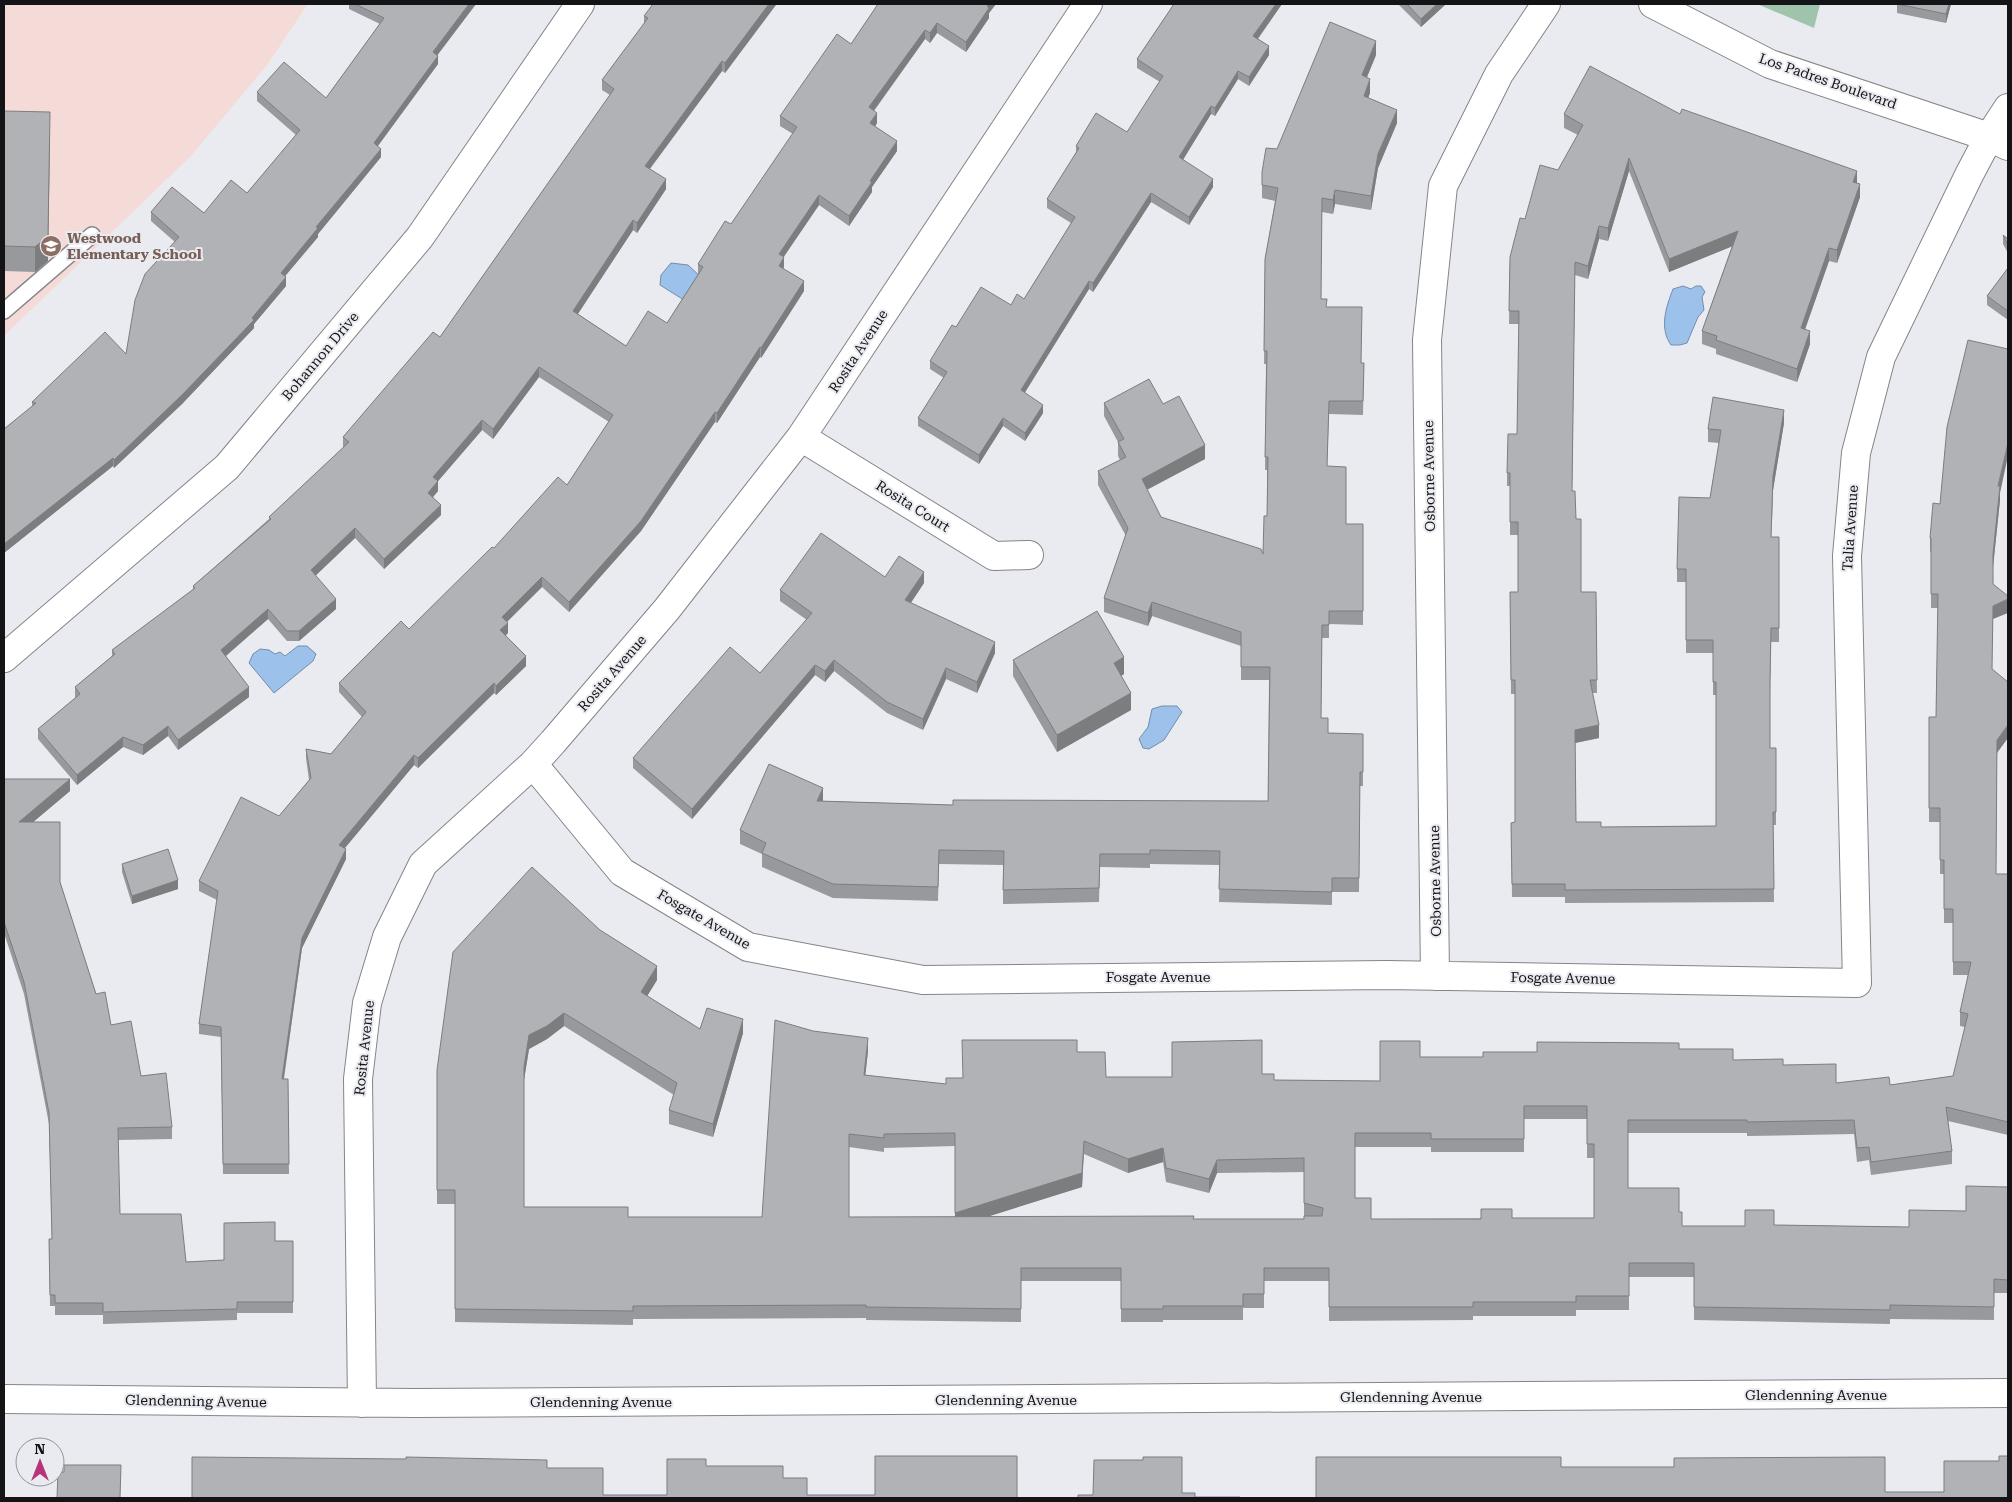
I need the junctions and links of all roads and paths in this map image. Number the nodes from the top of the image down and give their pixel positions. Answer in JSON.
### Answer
{"nodes":[{"id":1,"x":580,"y":4,"type":"edge"},
{"id":2,"x":1088,"y":4,"type":"edge"},
{"id":3,"x":1546,"y":4,"type":"edge"},
{"id":4,"x":1653,"y":4,"type":"edge"},
{"id":5,"x":2008,"y":108,"type":"edge"},
{"id":6,"x":1999,"y":141,"type":"edge"},
{"id":7,"x":92,"y":236,"type":"dead end"},
{"id":8,"x":4,"y":311,"type":"edge"},
{"id":9,"x":801,"y":437,"type":"junction"},
{"id":10,"x":1029,"y":555,"type":"dead end"},
{"id":11,"x":4,"y":658,"type":"edge"},
{"id":12,"x":533,"y":764,"type":"junction"},
{"id":13,"x":1435,"y":976,"type":"junction"},
{"id":14,"x":1857,"y":983,"type":"joint"},
{"id":15,"x":2008,"y":1393,"type":"edge"},
{"id":16,"x":4,"y":1399,"type":"edge"},
{"id":17,"x":362,"y":1404,"type":"junction"}],
"edges":[{"from":1,"to":11,"type":"street","name":"Bohannon Drive"},
{"from":2,"to":9,"type":"street","name":"Rosita Avenue"},
{"from":3,"to":13,"type":"street","name":"Osborne Avenue"},
{"from":4,"to":6,"type":"street","name":"Los Padres Boulevard"},
{"from":5,"to":6,"type":"street","name":"Talia Avenue"},
{"from":6,"to":14,"type":"street","name":"Talia Avenue"},
{"from":7,"to":8,"type":"lane"},
{"from":9,"to":10,"type":"street","name":"Rosita Court"},
{"from":9,"to":12,"type":"street","name":"Rosita Avenue"},
{"from":12,"to":13,"type":"street","name":"Fosgate Avenue"},
{"from":12,"to":17,"type":"street","name":"Rosita Avenue"},
{"from":13,"to":14,"type":"street","name":"Fosgate Avenue"},
{"from":15,"to":17,"type":"street","name":"Glendenning Avenue"},
{"from":16,"to":17,"type":"street","name":"Glendenning Avenue"}]}
